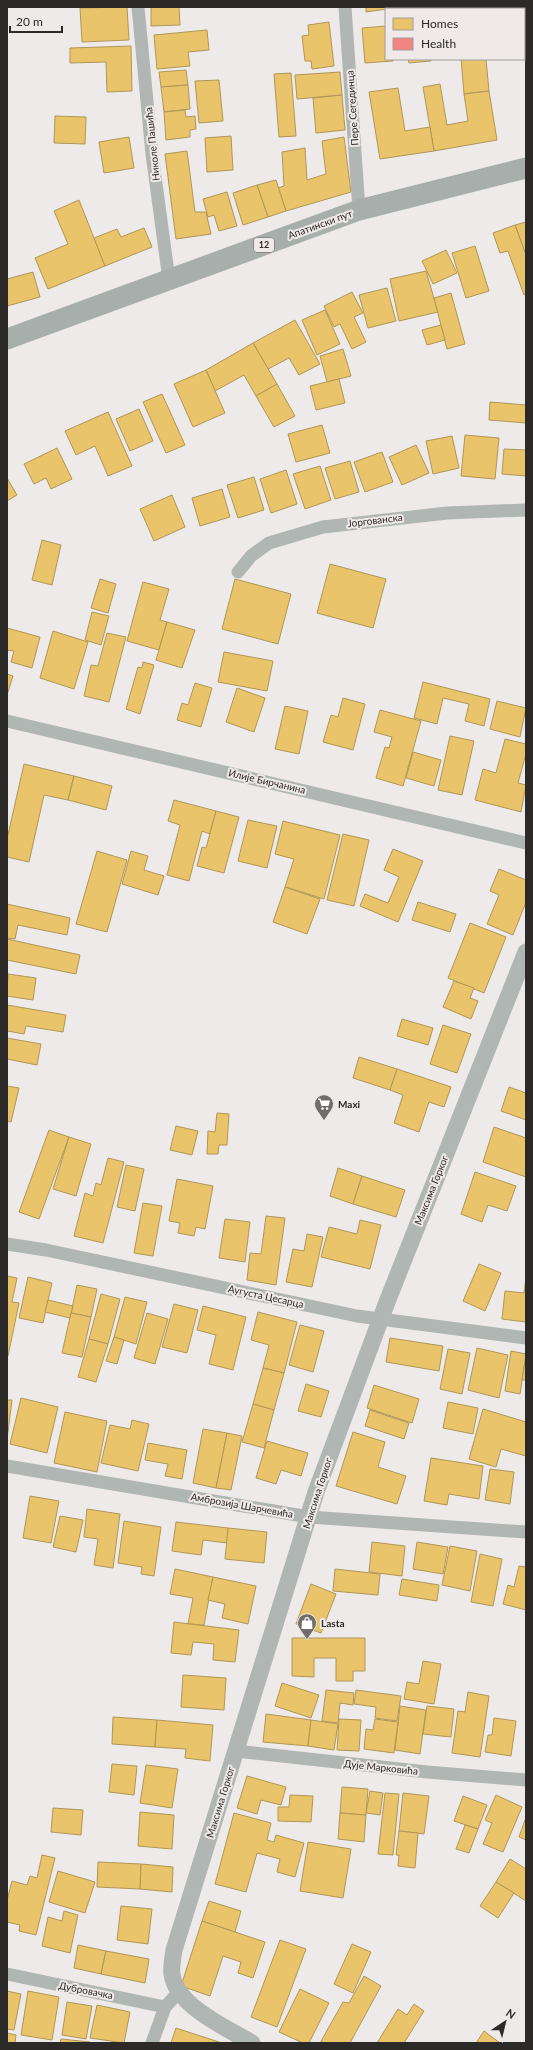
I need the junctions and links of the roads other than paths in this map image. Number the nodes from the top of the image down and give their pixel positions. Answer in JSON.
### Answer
{"nodes":[{"id":1,"x":138,"y":7,"type":"edge"},
{"id":2,"x":345,"y":7,"type":"edge"},
{"id":3,"x":526,"y":168,"type":"edge"},
{"id":4,"x":359,"y":210,"type":"junction"},
{"id":5,"x":169,"y":280,"type":"junction"},
{"id":6,"x":7,"y":339,"type":"edge"},
{"id":7,"x":526,"y":510,"type":"edge"},
{"id":8,"x":238,"y":572,"type":"dead end"},
{"id":9,"x":7,"y":720,"type":"edge"},
{"id":10,"x":526,"y":843,"type":"edge"},
{"id":11,"x":526,"y":952,"type":"edge"},
{"id":12,"x":7,"y":1244,"type":"edge"},
{"id":13,"x":380,"y":1319,"type":"junction"},
{"id":14,"x":526,"y":1338,"type":"edge"},
{"id":15,"x":7,"y":1466,"type":"edge"},
{"id":16,"x":309,"y":1517,"type":"junction"},
{"id":17,"x":526,"y":1532,"type":"edge"},
{"id":18,"x":236,"y":1751,"type":"junction"},
{"id":19,"x":526,"y":1780,"type":"edge"},
{"id":20,"x":7,"y":1974,"type":"edge"},
{"id":21,"x":179,"y":1992,"type":"junction"},
{"id":22,"x":165,"y":2007,"type":"junction"},
{"id":23,"x":152,"y":2043,"type":"edge"},
{"id":24,"x":252,"y":2043,"type":"edge"}],
"edges":[{"from":1,"to":5,"type":"street","name":"Николе Пашића"},
{"from":2,"to":4,"type":"street","name":"Пере Сегединца"},
{"from":3,"to":4,"type":"main road","name":"Апатински пут","number":"12"},
{"from":4,"to":5,"type":"main road","name":"Апатински пут","number":"12"},
{"from":5,"to":6,"type":"main road","name":"Апатински пут","number":"12"},
{"from":7,"to":8,"type":"street","name":"Јоргованска"},
{"from":9,"to":10,"type":"street","name":"Илије Бирчанина"},
{"from":11,"to":13,"type":"street","name":"Максима Горког"},
{"from":12,"to":13,"type":"street","name":"Аугуста Цесарца"},
{"from":13,"to":14,"type":"street","name":"Аугуста Цесарца"},
{"from":13,"to":16,"type":"street","name":"Максима Горког"},
{"from":15,"to":16,"type":"street","name":"Амброзија Шарчевића"},
{"from":16,"to":17,"type":"street","name":"Амброзија Шарчевића"},
{"from":16,"to":18,"type":"street","name":"Максима Горког"},
{"from":18,"to":19,"type":"street","name":"Дује Марковића"},
{"from":18,"to":21,"type":"street","name":"Максима Горког"},
{"from":20,"to":22,"type":"street","name":"Дубровачка"},
{"from":21,"to":22,"type":"street"},
{"from":21,"to":24,"type":"street"},
{"from":22,"to":23,"type":"street"}]}
